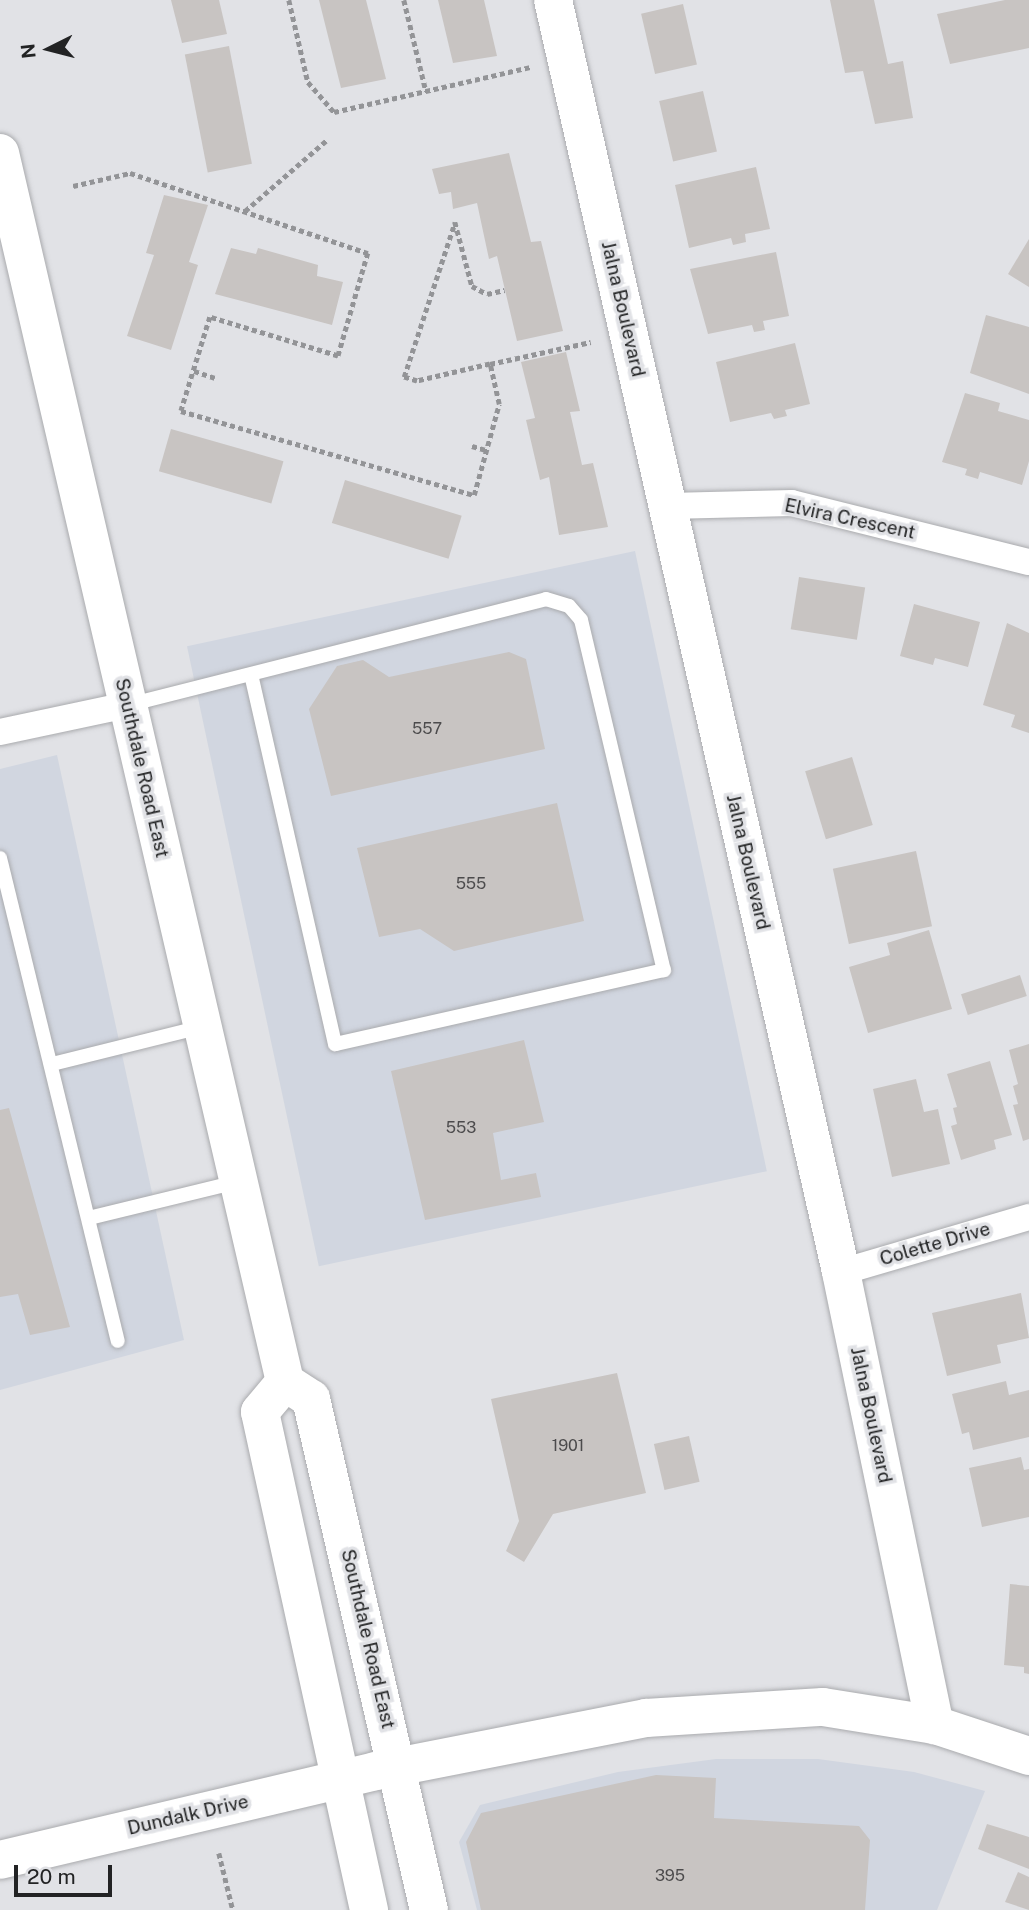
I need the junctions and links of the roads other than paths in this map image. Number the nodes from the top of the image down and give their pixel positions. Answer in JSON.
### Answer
{"nodes":[{"id":1,"x":553,"y":0,"type":"edge"},
{"id":2,"x":0,"y":153,"type":"edge"},
{"id":3,"x":668,"y":506,"type":"junction"},
{"id":4,"x":1029,"y":562,"type":"edge"},
{"id":5,"x":251,"y":675,"type":"junction"},
{"id":6,"x":127,"y":705,"type":"junction"},
{"id":7,"x":0,"y":732,"type":"edge"},
{"id":8,"x":0,"y":858,"type":"edge"},
{"id":9,"x":202,"y":1027,"type":"junction"},
{"id":10,"x":52,"y":1063,"type":"junction"},
{"id":11,"x":239,"y":1181,"type":"junction"},
{"id":12,"x":1029,"y":1217,"type":"edge"},
{"id":13,"x":89,"y":1218,"type":"junction"},
{"id":14,"x":841,"y":1272,"type":"junction"},
{"id":15,"x":118,"y":1342,"type":"dead end"},
{"id":16,"x":285,"y":1382,"type":"junction"},
{"id":17,"x":935,"y":1725,"type":"junction"},
{"id":18,"x":1029,"y":1756,"type":"edge"},
{"id":19,"x":371,"y":1773,"type":"junction"},
{"id":20,"x":0,"y":1860,"type":"edge"},
{"id":21,"x":369,"y":1910,"type":"edge"},
{"id":22,"x":429,"y":1910,"type":"edge"}],
"edges":[{"from":1,"to":3,"type":"street","name":"Jalna Boulevard"},
{"from":2,"to":6,"type":"street","name":"Southdale Road East"},
{"from":3,"to":4,"type":"street","name":"Elvira Crescent"},
{"from":3,"to":14,"type":"street","name":"Jalna Boulevard"},
{"from":5,"to":5,"type":"lane"},
{"from":5,"to":6,"type":"lane"},
{"from":6,"to":7,"type":"street"},
{"from":6,"to":9,"type":"street","name":"Southdale Road East"},
{"from":8,"to":10,"type":"lane"},
{"from":9,"to":10,"type":"lane"},
{"from":9,"to":11,"type":"street","name":"Southdale Road East"},
{"from":10,"to":13,"type":"lane"},
{"from":11,"to":13,"type":"lane"},
{"from":11,"to":16,"type":"street","name":"Southdale Road East"},
{"from":12,"to":14,"type":"street","name":"Colette Drive"},
{"from":13,"to":15,"type":"lane"},
{"from":14,"to":17,"type":"street","name":"Jalna Boulevard"},
{"from":16,"to":19,"type":"street","name":"Southdale Road East"},
{"from":16,"to":19,"type":"street","name":"Southdale Road East"},
{"from":17,"to":18,"type":"street"},
{"from":17,"to":19,"type":"street"},
{"from":19,"to":20,"type":"street","name":"Dundalk Drive"},
{"from":19,"to":21,"type":"street","name":"Southdale Road East"},
{"from":19,"to":22,"type":"street","name":"Southdale Road East"}]}
